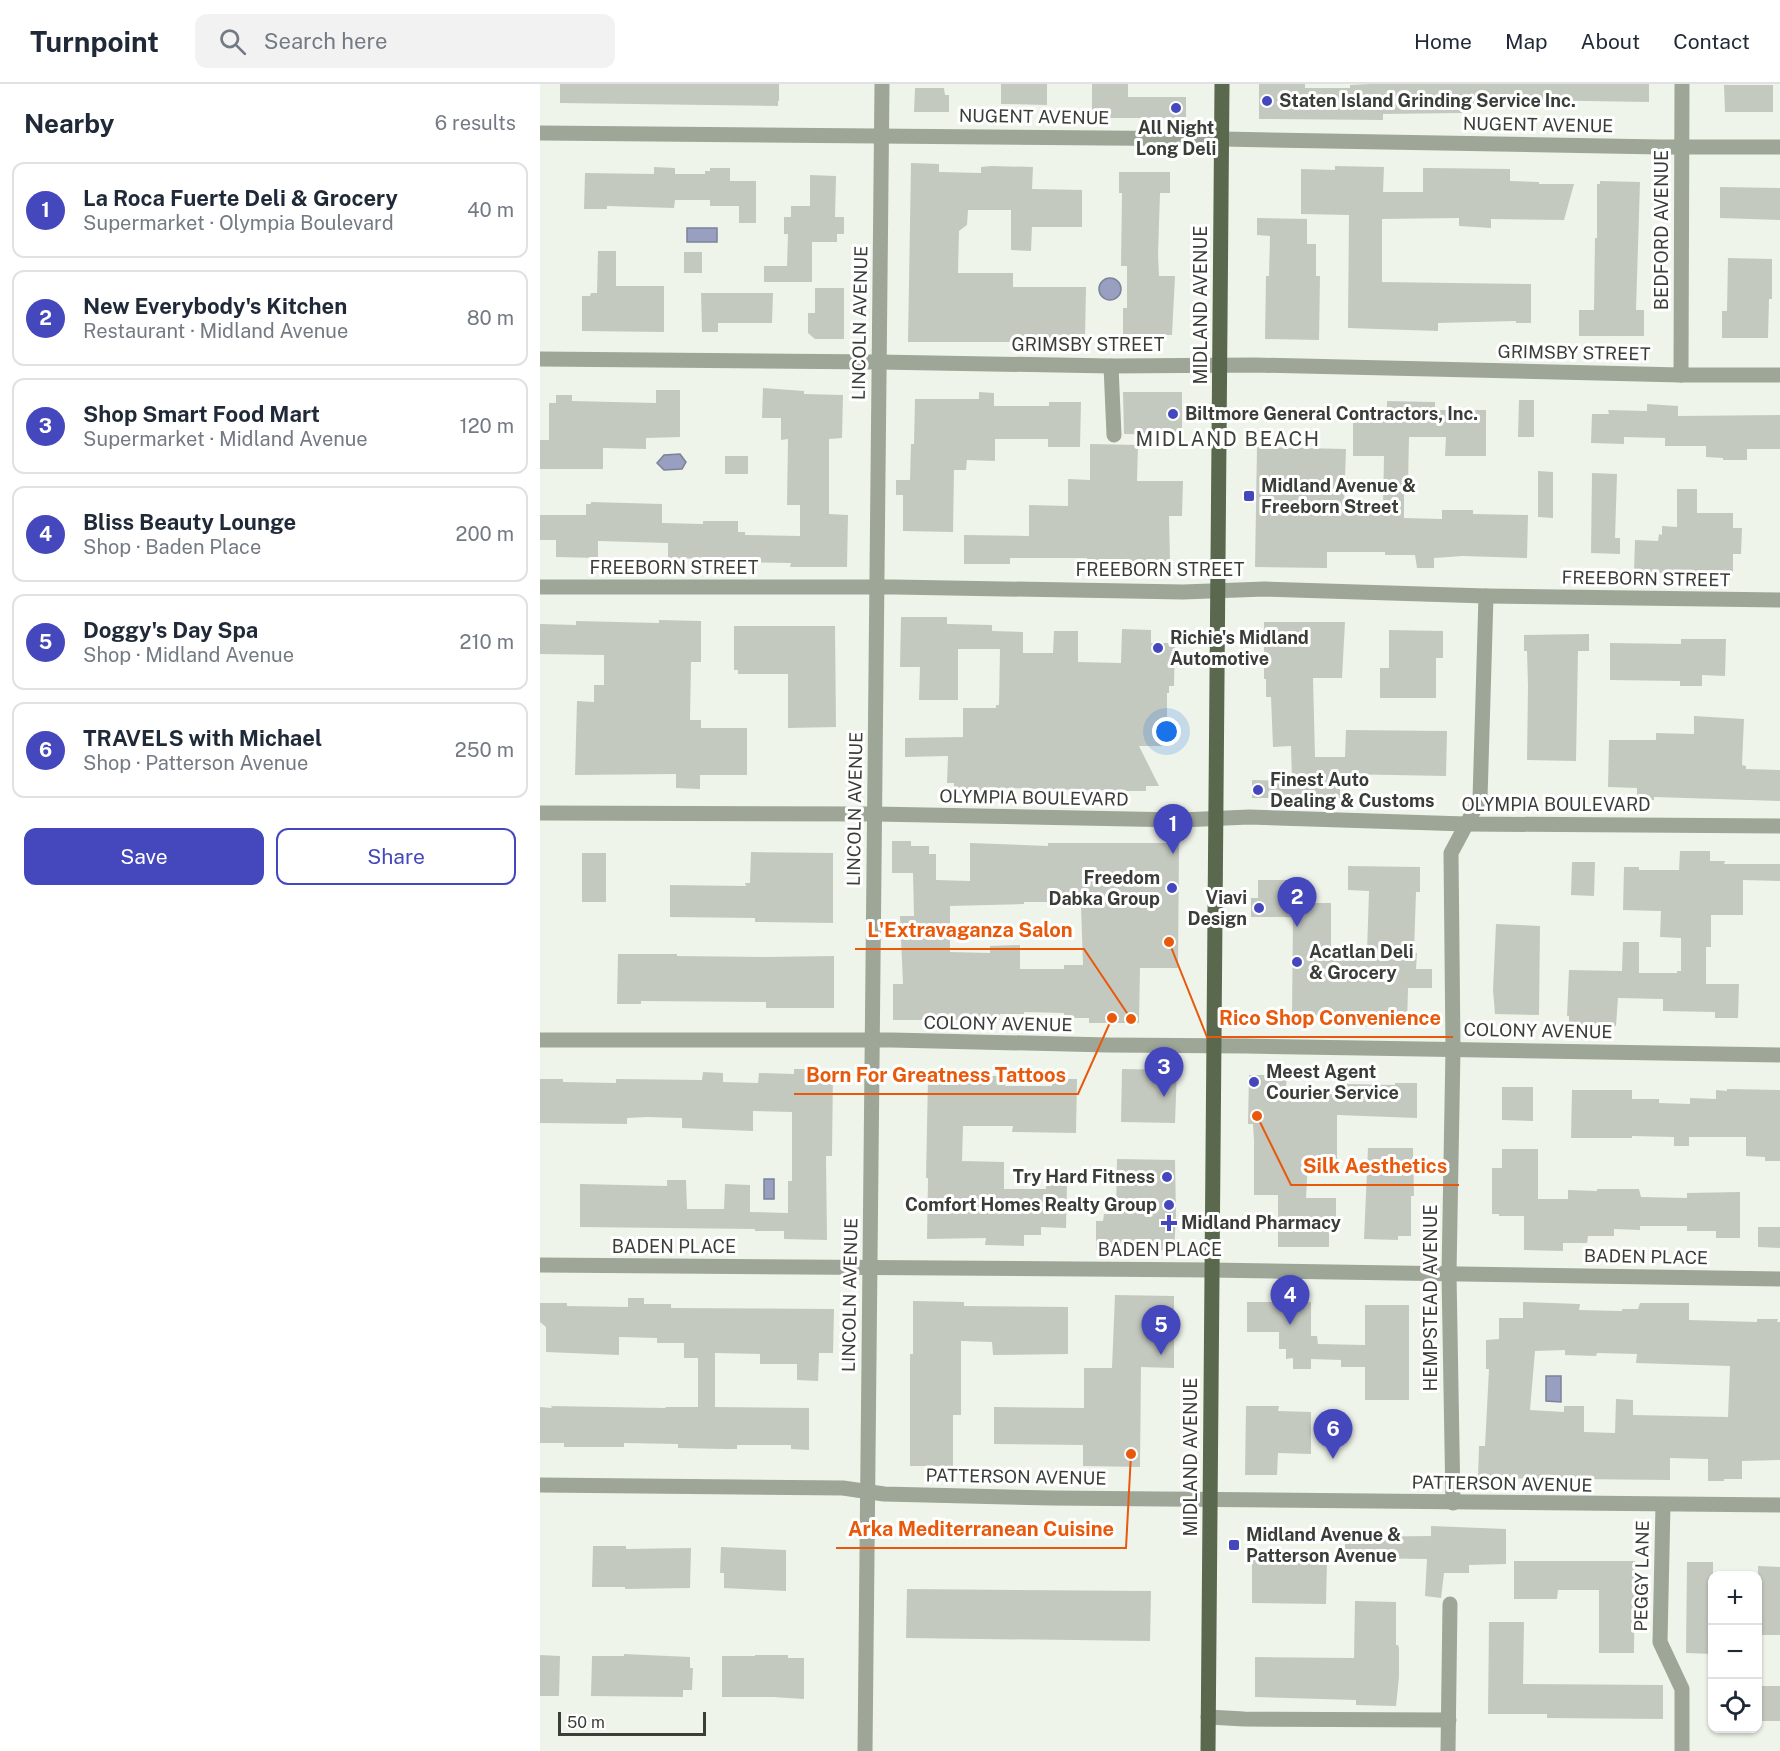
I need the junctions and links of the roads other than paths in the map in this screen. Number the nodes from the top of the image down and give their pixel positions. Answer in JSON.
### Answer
{"nodes":[{"id":1,"x":882,"y":84,"type":"edge"},
{"id":2,"x":1222,"y":84,"type":"edge"},
{"id":3,"x":1682,"y":84,"type":"edge"},
{"id":4,"x":540,"y":133,"type":"edge"},
{"id":5,"x":881,"y":135,"type":"junction"},
{"id":6,"x":1222,"y":139,"type":"junction"},
{"id":7,"x":1681,"y":147,"type":"junction"},
{"id":8,"x":1780,"y":147,"type":"edge"},
{"id":9,"x":540,"y":359,"type":"edge"},
{"id":10,"x":878,"y":362,"type":"junction"},
{"id":11,"x":1219,"y":365,"type":"junction"},
{"id":12,"x":1111,"y":366,"type":"junction"},
{"id":13,"x":1681,"y":375,"type":"junction"},
{"id":14,"x":1780,"y":375,"type":"edge"},
{"id":15,"x":1114,"y":435,"type":"dead end"},
{"id":16,"x":540,"y":587,"type":"edge"},
{"id":17,"x":878,"y":587,"type":"junction"},
{"id":18,"x":1217,"y":591,"type":"junction"},
{"id":19,"x":1486,"y":596,"type":"junction"},
{"id":20,"x":1780,"y":600,"type":"edge"},
{"id":21,"x":540,"y":813,"type":"edge"},
{"id":22,"x":875,"y":814,"type":"junction"},
{"id":23,"x":1215,"y":819,"type":"junction"},
{"id":24,"x":1466,"y":824,"type":"junction"},
{"id":25,"x":1780,"y":826,"type":"edge"},
{"id":26,"x":540,"y":1040,"type":"edge"},
{"id":27,"x":872,"y":1040,"type":"junction"},
{"id":28,"x":1213,"y":1045,"type":"junction"},
{"id":29,"x":1453,"y":1049,"type":"junction"},
{"id":30,"x":1780,"y":1055,"type":"edge"},
{"id":31,"x":540,"y":1265,"type":"edge"},
{"id":32,"x":870,"y":1267,"type":"junction"},
{"id":33,"x":1211,"y":1270,"type":"junction"},
{"id":34,"x":1449,"y":1274,"type":"junction"},
{"id":35,"x":1780,"y":1279,"type":"edge"},
{"id":36,"x":540,"y":1485,"type":"edge"},
{"id":37,"x":867,"y":1491,"type":"junction"},
{"id":38,"x":1211,"y":1499,"type":"junction"},
{"id":39,"x":1453,"y":1503,"type":"junction"},
{"id":40,"x":1664,"y":1504,"type":"junction"},
{"id":41,"x":1780,"y":1505,"type":"edge"},
{"id":42,"x":1450,"y":1604,"type":"dead end"},
{"id":43,"x":1208,"y":1717,"type":"junction"},
{"id":44,"x":1449,"y":1720,"type":"junction"},
{"id":45,"x":865,"y":1751,"type":"edge"},
{"id":46,"x":1208,"y":1751,"type":"edge"},
{"id":47,"x":1448,"y":1751,"type":"edge"},
{"id":48,"x":1682,"y":1751,"type":"edge"}],
"edges":[{"from":1,"to":5,"type":"street","name":"LINCOLN AVENUE"},
{"from":2,"to":6,"type":"main road","name":"MIDLAND AVENUE"},
{"from":3,"to":7,"type":"street","name":"BEDFORD AVENUE"},
{"from":4,"to":5,"type":"street","name":"NUGENT AVENUE"},
{"from":5,"to":6,"type":"street","name":"NUGENT AVENUE"},
{"from":5,"to":10,"type":"street","name":"LINCOLN AVENUE"},
{"from":6,"to":7,"type":"street","name":"NUGENT AVENUE"},
{"from":6,"to":11,"type":"main road","name":"MIDLAND AVENUE"},
{"from":7,"to":8,"type":"street","name":"NUGENT AVENUE"},
{"from":7,"to":13,"type":"street","name":"BEDFORD AVENUE"},
{"from":9,"to":10,"type":"street","name":"GRIMSBY STREET"},
{"from":10,"to":12,"type":"street","name":"GRIMSBY STREET"},
{"from":10,"to":17,"type":"street","name":"LINCOLN AVENUE"},
{"from":11,"to":12,"type":"street","name":"GRIMSBY STREET"},
{"from":11,"to":13,"type":"street","name":"GRIMSBY STREET"},
{"from":11,"to":18,"type":"main road","name":"MIDLAND AVENUE"},
{"from":12,"to":15,"type":"street"},
{"from":13,"to":14,"type":"street","name":"GRIMSBY STREET"},
{"from":16,"to":17,"type":"street","name":"FREEBORN STREET"},
{"from":17,"to":18,"type":"street","name":"FREEBORN STREET"},
{"from":17,"to":22,"type":"street","name":"LINCOLN AVENUE"},
{"from":18,"to":19,"type":"street","name":"FREEBORN STREET"},
{"from":18,"to":23,"type":"main road","name":"MIDLAND AVENUE"},
{"from":19,"to":20,"type":"street","name":"FREEBORN STREET"},
{"from":19,"to":24,"type":"street","name":"HEMPSTEAD AVENUE"},
{"from":21,"to":22,"type":"street","name":"OLYMPIA BOULEVARD"},
{"from":22,"to":23,"type":"street","name":"OLYMPIA BOULEVARD"},
{"from":22,"to":27,"type":"street","name":"LINCOLN AVENUE"},
{"from":23,"to":24,"type":"street","name":"OLYMPIA BOULEVARD"},
{"from":23,"to":28,"type":"main road","name":"MIDLAND AVENUE"},
{"from":24,"to":25,"type":"street","name":"OLYMPIA BOULEVARD"},
{"from":24,"to":29,"type":"street","name":"HEMPSTEAD AVENUE"},
{"from":26,"to":27,"type":"street","name":"COLONY AVENUE"},
{"from":27,"to":28,"type":"street","name":"COLONY AVENUE"},
{"from":27,"to":32,"type":"street","name":"LINCOLN AVENUE"},
{"from":28,"to":29,"type":"street","name":"COLONY AVENUE"},
{"from":28,"to":33,"type":"main road","name":"MIDLAND AVENUE"},
{"from":29,"to":30,"type":"street","name":"COLONY AVENUE"},
{"from":29,"to":34,"type":"street","name":"HEMPSTEAD AVENUE"},
{"from":31,"to":32,"type":"street","name":"BADEN PLACE"},
{"from":32,"to":33,"type":"street","name":"BADEN PLACE"},
{"from":32,"to":37,"type":"street","name":"LINCOLN AVENUE"},
{"from":33,"to":34,"type":"street","name":"BADEN PLACE"},
{"from":33,"to":38,"type":"main road","name":"MIDLAND AVENUE"},
{"from":34,"to":35,"type":"street","name":"BADEN PLACE"},
{"from":34,"to":39,"type":"street","name":"HEMPSTEAD AVENUE"},
{"from":36,"to":37,"type":"street","name":"PATTERSON AVENUE"},
{"from":37,"to":38,"type":"street","name":"PATTERSON AVENUE"},
{"from":37,"to":45,"type":"street","name":"LINCOLN AVENUE"},
{"from":38,"to":39,"type":"street","name":"PATTERSON AVENUE"},
{"from":38,"to":43,"type":"main road","name":"MIDLAND AVENUE"},
{"from":39,"to":40,"type":"street","name":"PATTERSON AVENUE"},
{"from":40,"to":41,"type":"street","name":"PATTERSON AVENUE"},
{"from":40,"to":48,"type":"street","name":"PEGGY LANE"},
{"from":42,"to":44,"type":"street"},
{"from":43,"to":44,"type":"street"},
{"from":43,"to":46,"type":"main road","name":"MIDLAND AVENUE"},
{"from":44,"to":47,"type":"street"}]}
